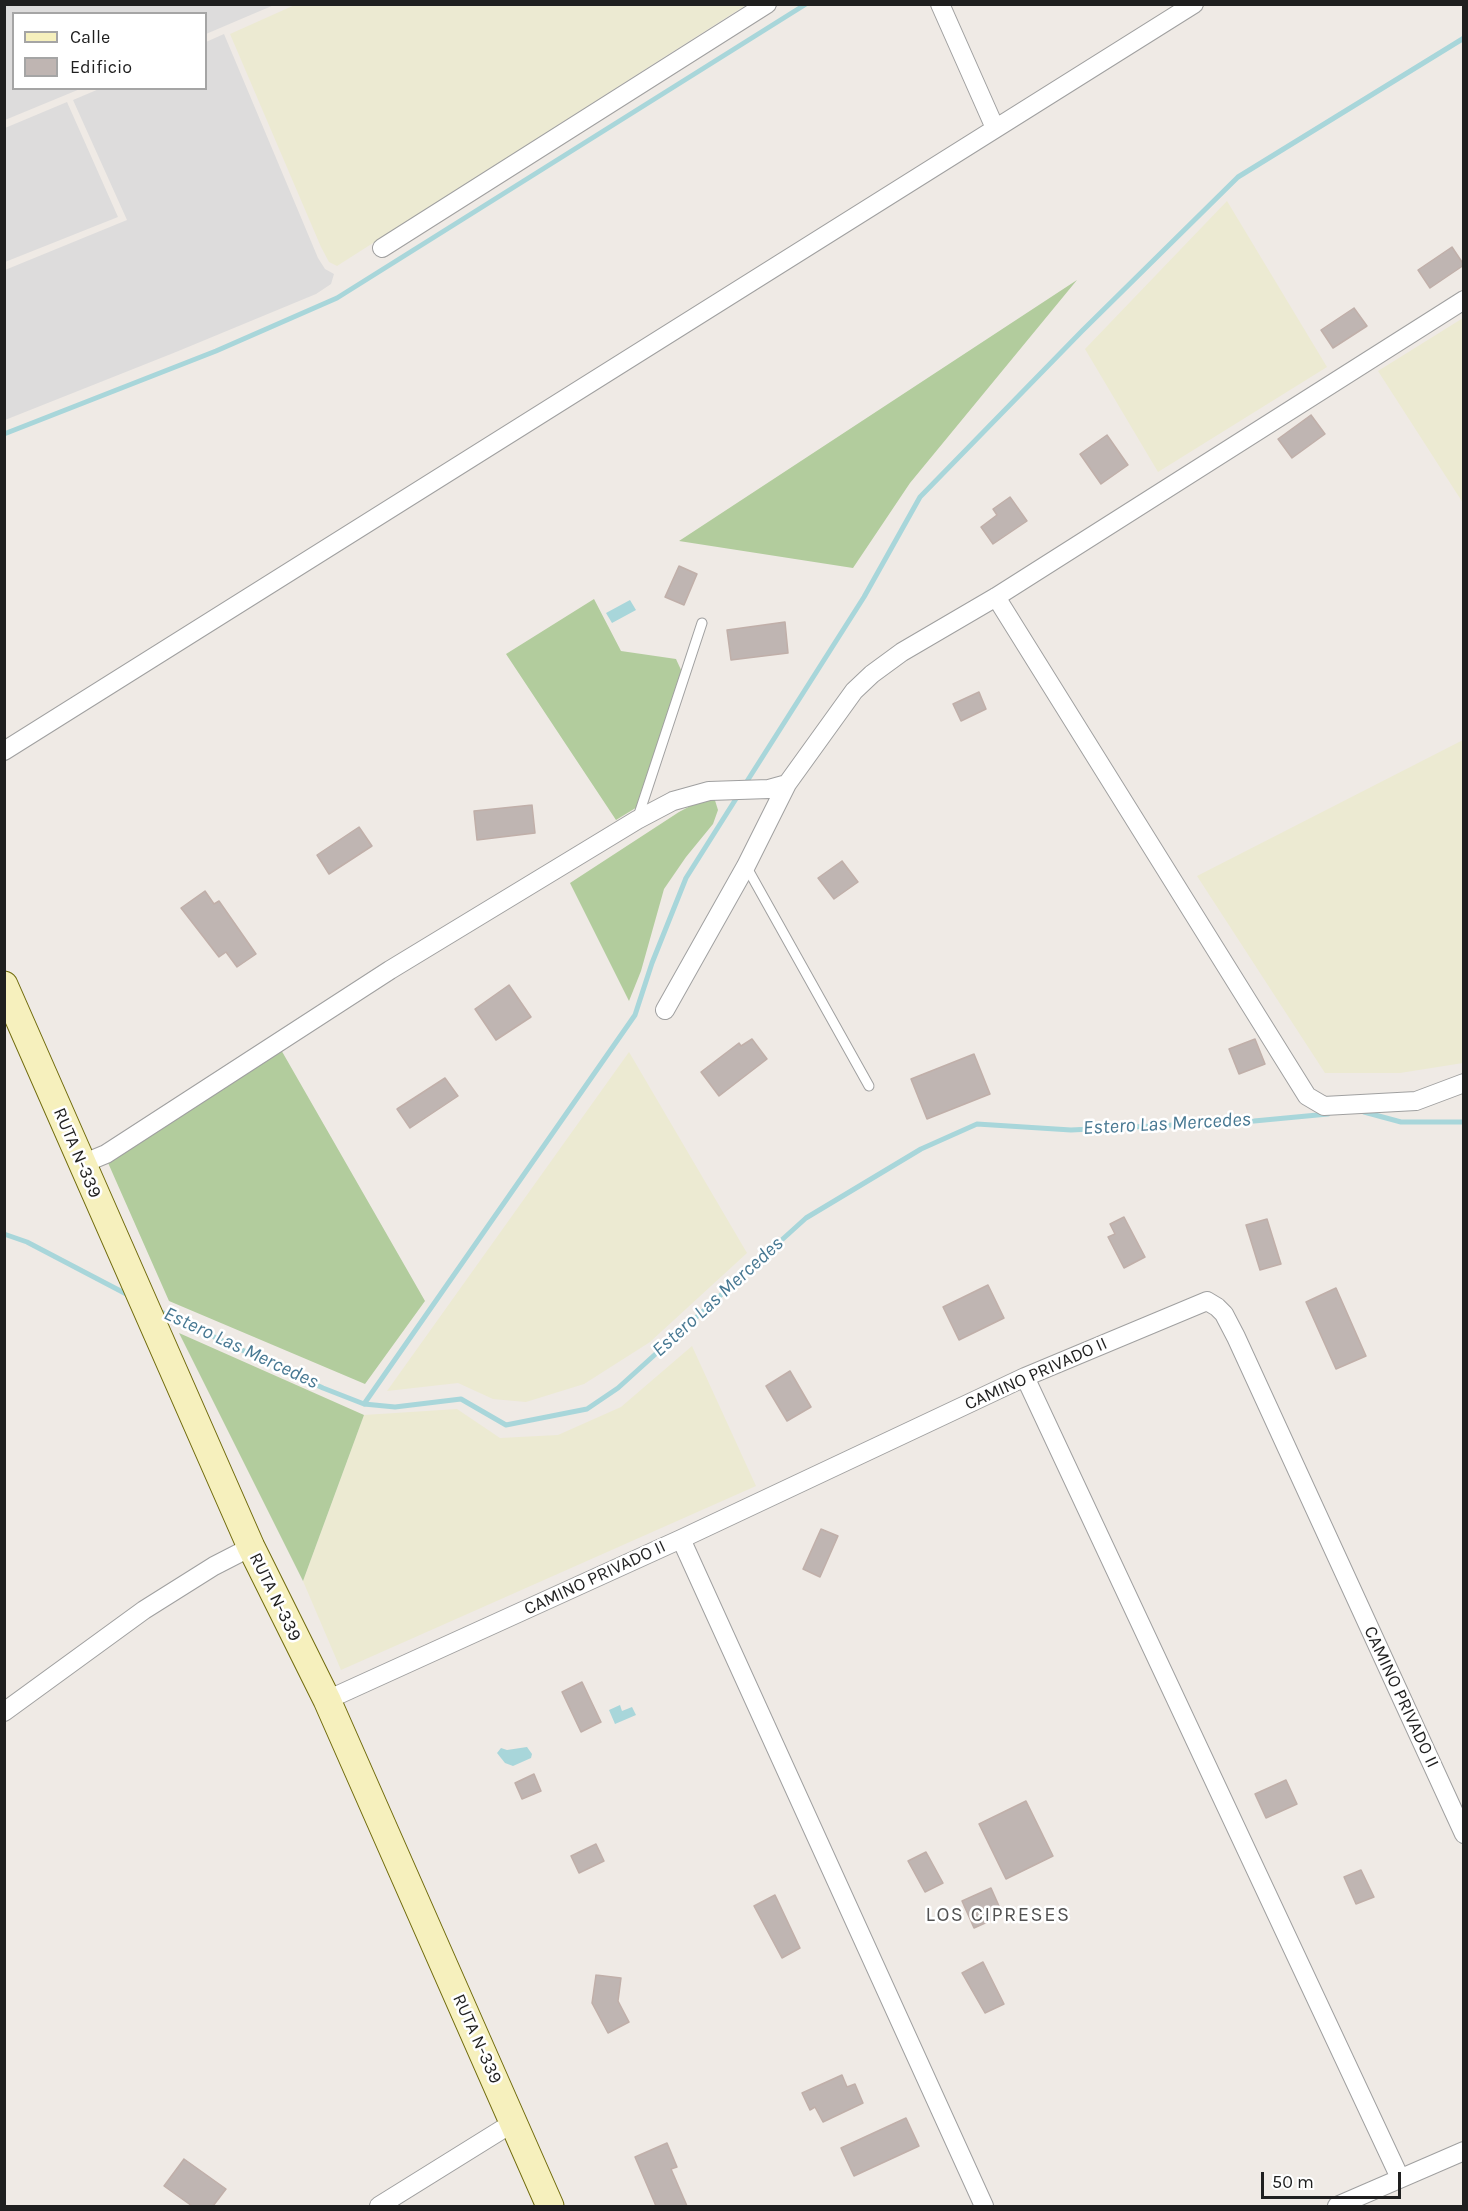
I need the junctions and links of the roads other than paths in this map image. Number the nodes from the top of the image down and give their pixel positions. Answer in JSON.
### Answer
{"nodes":[{"id":1,"x":767,"y":4,"type":"edge"},
{"id":2,"x":940,"y":4,"type":"edge"},
{"id":3,"x":1194,"y":4,"type":"edge"},
{"id":4,"x":995,"y":128,"type":"junction"},
{"id":5,"x":382,"y":248,"type":"dead end"},
{"id":6,"x":1464,"y":300,"type":"edge"},
{"id":7,"x":996,"y":597,"type":"junction"},
{"id":8,"x":702,"y":623,"type":"dead end"},
{"id":9,"x":4,"y":751,"type":"edge"},
{"id":10,"x":787,"y":784,"type":"junction"},
{"id":11,"x":637,"y":820,"type":"junction"},
{"id":12,"x":746,"y":866,"type":"junction"},
{"id":13,"x":4,"y":985,"type":"edge"},
{"id":14,"x":665,"y":1010,"type":"dead end"},
{"id":15,"x":1464,"y":1083,"type":"edge"},
{"id":16,"x":869,"y":1086,"type":"dead end"},
{"id":17,"x":82,"y":1164,"type":"junction"},
{"id":18,"x":1025,"y":1377,"type":"junction"},
{"id":19,"x":681,"y":1539,"type":"junction"},
{"id":20,"x":251,"y":1547,"type":"junction"},
{"id":21,"x":327,"y":1700,"type":"junction"},
{"id":22,"x":4,"y":1712,"type":"edge"},
{"id":23,"x":1464,"y":1834,"type":"edge"},
{"id":24,"x":514,"y":2122,"type":"junction"},
{"id":25,"x":1464,"y":2151,"type":"edge"},
{"id":26,"x":1400,"y":2178,"type":"junction"},
{"id":27,"x":379,"y":2206,"type":"edge"},
{"id":28,"x":550,"y":2206,"type":"edge"},
{"id":29,"x":984,"y":2206,"type":"edge"},
{"id":30,"x":1337,"y":2206,"type":"edge"}],
"edges":[{"from":1,"to":5,"type":"street"},
{"from":2,"to":4,"type":"street"},
{"from":3,"to":4,"type":"street"},
{"from":4,"to":9,"type":"street"},
{"from":6,"to":7,"type":"street"},
{"from":7,"to":10,"type":"street"},
{"from":7,"to":15,"type":"street"},
{"from":8,"to":11,"type":"lane"},
{"from":10,"to":11,"type":"street"},
{"from":10,"to":12,"type":"street"},
{"from":11,"to":17,"type":"street"},
{"from":12,"to":14,"type":"street"},
{"from":12,"to":16,"type":"lane"},
{"from":13,"to":17,"type":"street","name":"RUTA N-339"},
{"from":17,"to":20,"type":"street","name":"RUTA N-339"},
{"from":18,"to":19,"type":"street","name":"CAMINO PRIVADO II"},
{"from":18,"to":23,"type":"street","name":"CAMINO PRIVADO II"},
{"from":18,"to":26,"type":"street"},
{"from":19,"to":21,"type":"street","name":"CAMINO PRIVADO II"},
{"from":19,"to":29,"type":"street"},
{"from":20,"to":21,"type":"street","name":"RUTA N-339"},
{"from":20,"to":22,"type":"street"},
{"from":21,"to":24,"type":"street","name":"RUTA N-339"},
{"from":24,"to":27,"type":"street"},
{"from":24,"to":28,"type":"street","name":"RUTA N-339"},
{"from":25,"to":26,"type":"street"},
{"from":26,"to":30,"type":"street"}]}
